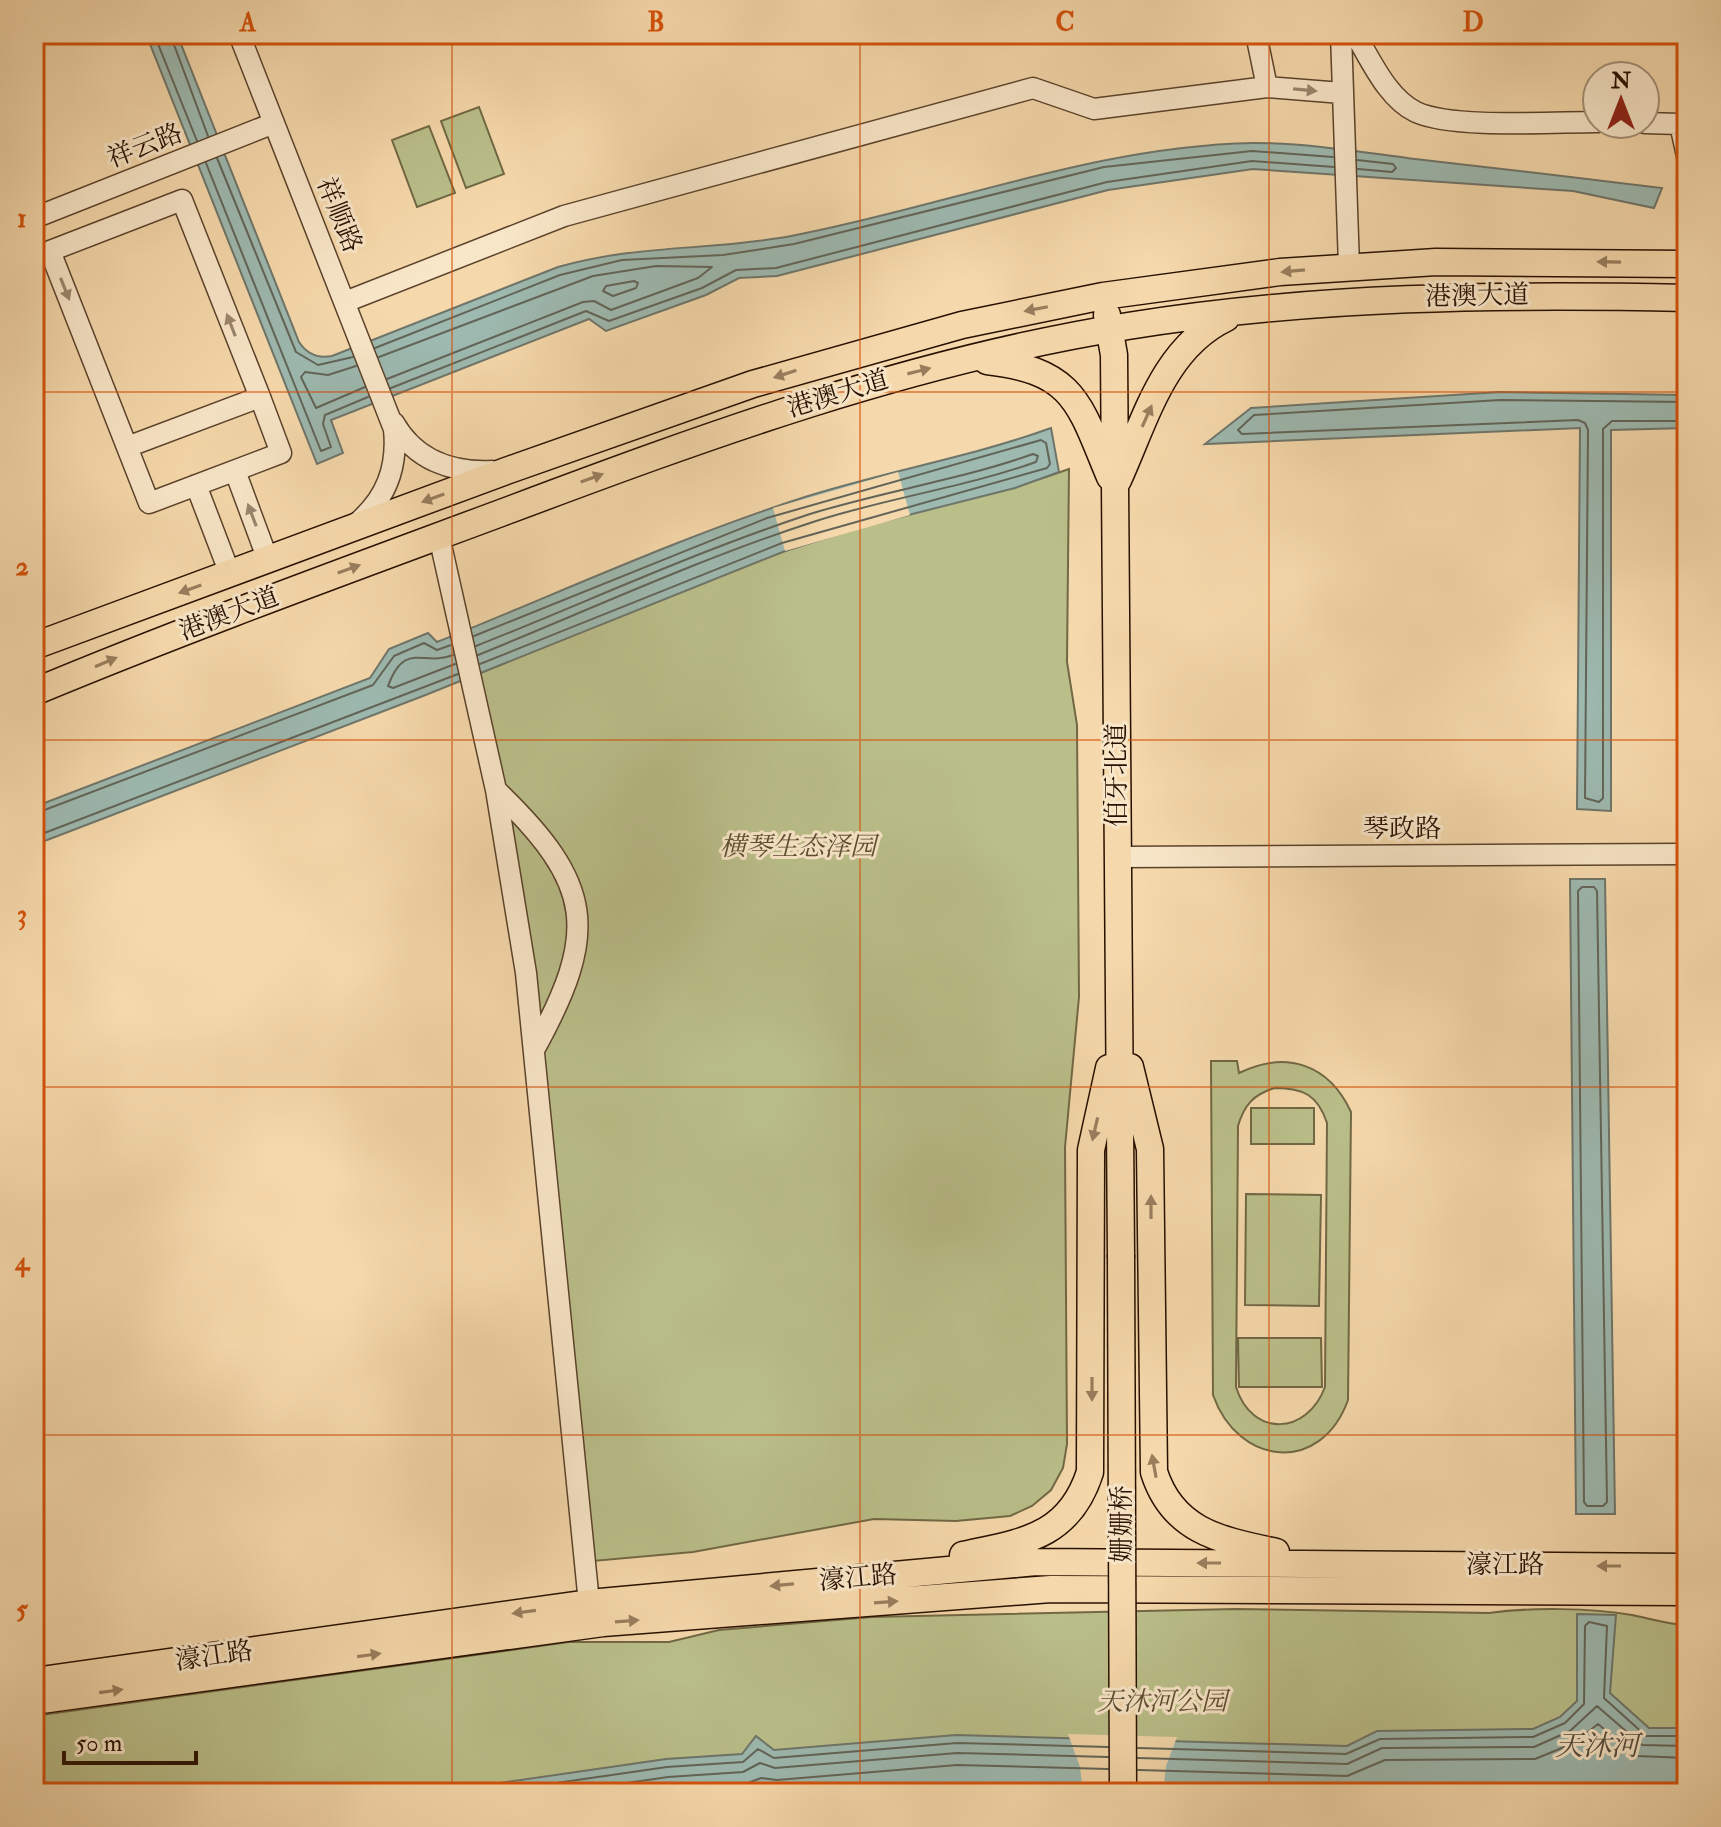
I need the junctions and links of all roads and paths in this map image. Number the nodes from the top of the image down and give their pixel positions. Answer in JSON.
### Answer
{"nodes":[{"id":1,"x":239,"y":34,"type":"edge"},
{"id":2,"x":1256,"y":34,"type":"edge"},
{"id":3,"x":1341,"y":34,"type":"edge"},
{"id":4,"x":1355,"y":34,"type":"edge"},
{"id":5,"x":1267,"y":87,"type":"junction"},
{"id":6,"x":1342,"y":93,"type":"junction"},
{"id":7,"x":1581,"y":122,"type":"edge"},
{"id":8,"x":274,"y":123,"type":"junction"},
{"id":9,"x":1661,"y":123,"type":"edge"},
{"id":10,"x":1687,"y":156,"type":"edge"},
{"id":11,"x":34,"y":218,"type":"edge"},
{"id":12,"x":1687,"y":264,"type":"edge"},
{"id":13,"x":1349,"y":266,"type":"junction"},
{"id":14,"x":1103,"y":296,"type":"junction"},
{"id":15,"x":1687,"y":298,"type":"edge"},
{"id":16,"x":345,"y":302,"type":"junction"},
{"id":17,"x":1256,"y":309,"type":"junction"},
{"id":18,"x":1109,"y":329,"type":"junction"},
{"id":19,"x":967,"y":359,"type":"junction"},
{"id":20,"x":260,"y":397,"type":"junction"},
{"id":21,"x":390,"y":416,"type":"junction"},
{"id":22,"x":127,"y":447,"type":"junction"},
{"id":23,"x":235,"y":471,"type":"junction"},
{"id":24,"x":506,"y":471,"type":"junction"},
{"id":25,"x":196,"y":485,"type":"junction"},
{"id":26,"x":1115,"y":487,"type":"junction"},
{"id":27,"x":346,"y":531,"type":"junction"},
{"id":28,"x":439,"y":536,"type":"junction"},
{"id":29,"x":268,"y":560,"type":"junction"},
{"id":30,"x":230,"y":574,"type":"junction"},
{"id":31,"x":34,"y":646,"type":"edge"},
{"id":32,"x":34,"y":692,"type":"edge"},
{"id":33,"x":496,"y":790,"type":"junction"},
{"id":34,"x":1687,"y":854,"type":"edge"},
{"id":35,"x":1118,"y":857,"type":"junction"},
{"id":36,"x":1119,"y":1026,"type":"junction"},
{"id":37,"x":534,"y":1050,"type":"junction"},
{"id":38,"x":1121,"y":1255,"type":"joint"},
{"id":39,"x":1330,"y":1564,"type":"junction"},
{"id":40,"x":1687,"y":1567,"type":"edge"},
{"id":41,"x":858,"y":1578,"type":"junction"},
{"id":42,"x":1687,"y":1592,"type":"edge"},
{"id":43,"x":589,"y":1603,"type":"junction"},
{"id":44,"x":34,"y":1681,"type":"edge"},
{"id":45,"x":34,"y":1701,"type":"edge"},
{"id":46,"x":1123,"y":1793,"type":"edge"}],
"edges":[{"from":1,"to":8,"type":"street","name":"祥顺路"},
{"from":2,"to":5,"type":"street"},
{"from":3,"to":6,"type":"street"},
{"from":4,"to":7,"type":"street"},
{"from":5,"to":6,"type":"street","one_way":true},
{"from":5,"to":16,"type":"street"},
{"from":6,"to":13,"type":"street"},
{"from":8,"to":11,"type":"street","name":"祥云路"},
{"from":8,"to":16,"type":"street","name":"祥顺路"},
{"from":9,"to":10,"type":"street"},
{"from":12,"to":13,"type":"main road","name":"港澳大道","one_way":true},
{"from":13,"to":14,"type":"main road","name":"港澳大道","one_way":true},
{"from":14,"to":18,"type":"main road","name":"伯牙北道"},
{"from":14,"to":24,"type":"main road","name":"港澳大道","one_way":true},
{"from":15,"to":17,"type":"main road","name":"港澳大道"},
{"from":16,"to":21,"type":"street","name":"祥顺路"},
{"from":17,"to":18,"type":"main road","name":"港澳大道"},
{"from":26,"to":17,"type":"main road","one_way":true},
{"from":18,"to":19,"type":"main road","name":"港澳大道"},
{"from":18,"to":26,"type":"main road","name":"伯牙北道"},
{"from":19,"to":26,"type":"main road"},
{"from":28,"to":19,"type":"main road","name":"港澳大道","one_way":true},
{"from":20,"to":22,"type":"street"},
{"from":20,"to":22,"type":"street","one_way":true},
{"from":20,"to":23,"type":"street"},
{"from":21,"to":24,"type":"street","name":"祥顺路"},
{"from":21,"to":27,"type":"street","name":"祥顺路"},
{"from":22,"to":25,"type":"street"},
{"from":23,"to":25,"type":"street"},
{"from":29,"to":23,"type":"street","one_way":true},
{"from":24,"to":27,"type":"main road","name":"港澳大道","one_way":true},
{"from":25,"to":30,"type":"street"},
{"from":26,"to":35,"type":"main road","name":"伯牙北道"},
{"from":27,"to":29,"type":"main road","name":"港澳大道"},
{"from":32,"to":28,"type":"main road","name":"港澳大道","one_way":true},
{"from":28,"to":33,"type":"street"},
{"from":29,"to":30,"type":"main road","name":"港澳大道"},
{"from":30,"to":31,"type":"main road","name":"港澳大道","one_way":true},
{"from":33,"to":37,"type":"street"},
{"from":33,"to":37,"type":"street"},
{"from":34,"to":35,"type":"street","name":"琴政路"},
{"from":35,"to":36,"type":"main road","name":"伯牙北道"},
{"from":36,"to":38,"type":"main road","name":"伯牙北道"},
{"from":39,"to":36,"type":"main road","one_way":true},
{"from":36,"to":41,"type":"main road","one_way":true},
{"from":37,"to":43,"type":"street"},
{"from":38,"to":46,"type":"main road","name":"姗姗桥","bridge":true},
{"from":40,"to":39,"type":"main road","name":"濠江路","one_way":true},
{"from":39,"to":41,"type":"main road","name":"濠江路","one_way":true},
{"from":41,"to":43,"type":"main road","name":"濠江路","one_way":true},
{"from":45,"to":42,"type":"main road","name":"濠江路","one_way":true},
{"from":43,"to":44,"type":"main road","name":"濠江路","one_way":true}]}
